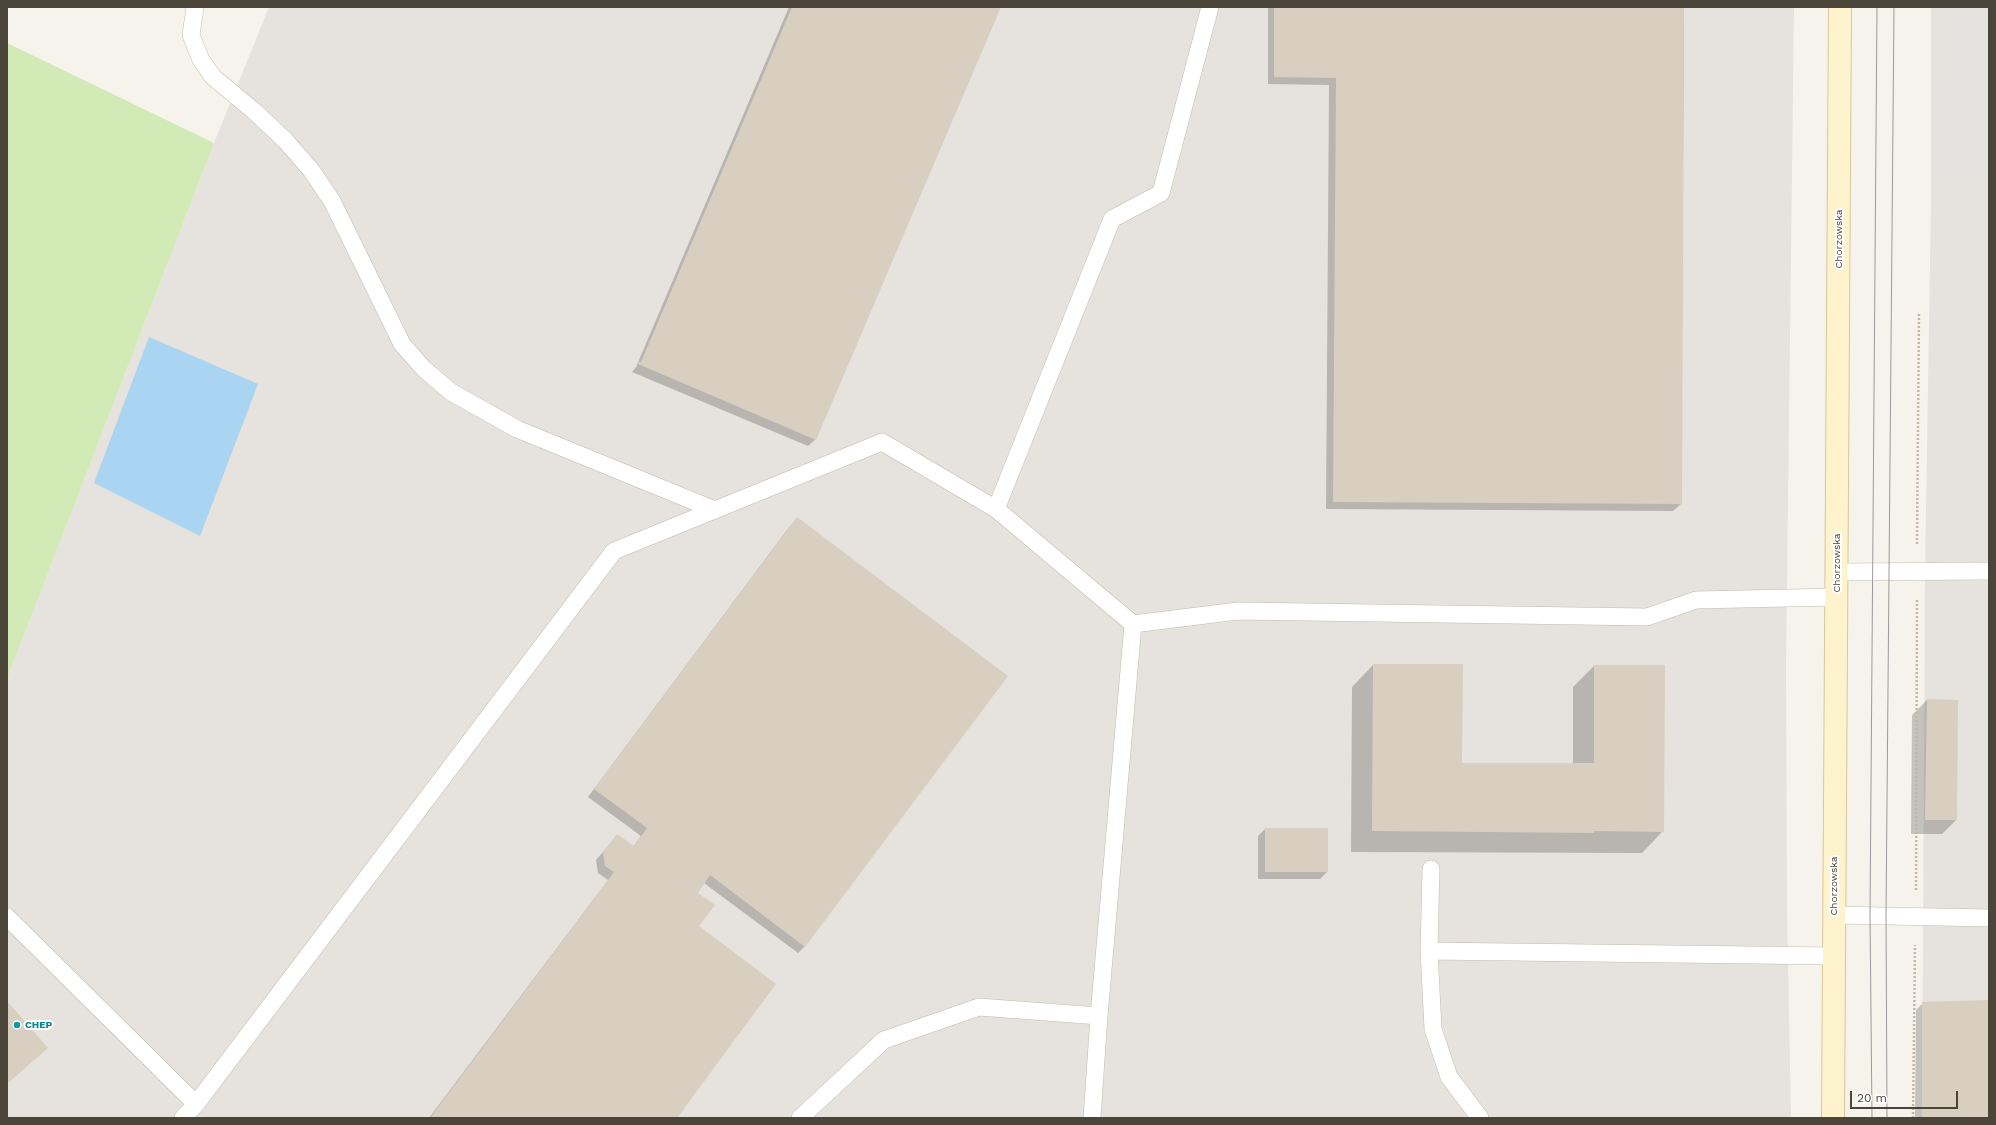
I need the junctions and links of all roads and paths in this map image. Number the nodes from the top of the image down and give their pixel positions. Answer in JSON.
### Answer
{"nodes":[{"id":1,"x":195,"y":7,"type":"edge"},
{"id":2,"x":1210,"y":7,"type":"edge"},
{"id":3,"x":1840,"y":7,"type":"edge"},
{"id":4,"x":1919,"y":312,"type":"dead end"},
{"id":5,"x":996,"y":509,"type":"junction"},
{"id":6,"x":715,"y":510,"type":"junction"},
{"id":7,"x":1917,"y":571,"type":"junction"},
{"id":8,"x":1989,"y":571,"type":"edge"},
{"id":9,"x":1836,"y":572,"type":"junction"},
{"id":10,"x":1836,"y":597,"type":"junction"},
{"id":11,"x":1133,"y":624,"type":"junction"},
{"id":12,"x":1432,"y":869,"type":"dead end"},
{"id":13,"x":1834,"y":915,"type":"junction"},
{"id":14,"x":1915,"y":916,"type":"junction"},
{"id":15,"x":7,"y":917,"type":"edge"},
{"id":16,"x":1989,"y":918,"type":"edge"},
{"id":17,"x":1430,"y":951,"type":"junction"},
{"id":18,"x":1834,"y":956,"type":"junction"},
{"id":19,"x":1099,"y":1016,"type":"junction"},
{"id":20,"x":196,"y":1104,"type":"junction"},
{"id":21,"x":183,"y":1118,"type":"edge"},
{"id":22,"x":800,"y":1118,"type":"edge"},
{"id":23,"x":1092,"y":1118,"type":"edge"},
{"id":24,"x":1480,"y":1118,"type":"edge"},
{"id":25,"x":1833,"y":1118,"type":"edge"},
{"id":26,"x":1913,"y":1118,"type":"edge"}],
"edges":[{"from":1,"to":6,"type":"lane"},
{"from":2,"to":5,"type":"lane"},
{"from":3,"to":9,"type":"street","name":"Chorzowska"},
{"from":4,"to":7,"type":"path"},
{"from":5,"to":6,"type":"lane"},
{"from":5,"to":11,"type":"lane"},
{"from":6,"to":20,"type":"lane"},
{"from":7,"to":8,"type":"lane"},
{"from":7,"to":9,"type":"lane"},
{"from":7,"to":14,"type":"path"},
{"from":9,"to":10,"type":"street","name":"Chorzowska"},
{"from":10,"to":11,"type":"lane"},
{"from":10,"to":13,"type":"street","name":"Chorzowska"},
{"from":11,"to":19,"type":"lane"},
{"from":12,"to":17,"type":"lane"},
{"from":13,"to":14,"type":"lane"},
{"from":13,"to":18,"type":"street","name":"Chorzowska"},
{"from":14,"to":16,"type":"lane"},
{"from":14,"to":26,"type":"path"},
{"from":15,"to":20,"type":"lane"},
{"from":17,"to":18,"type":"lane"},
{"from":17,"to":24,"type":"lane"},
{"from":18,"to":25,"type":"street","name":"Chorzowska"},
{"from":19,"to":22,"type":"lane"},
{"from":19,"to":23,"type":"lane"},
{"from":20,"to":21,"type":"lane"}]}
